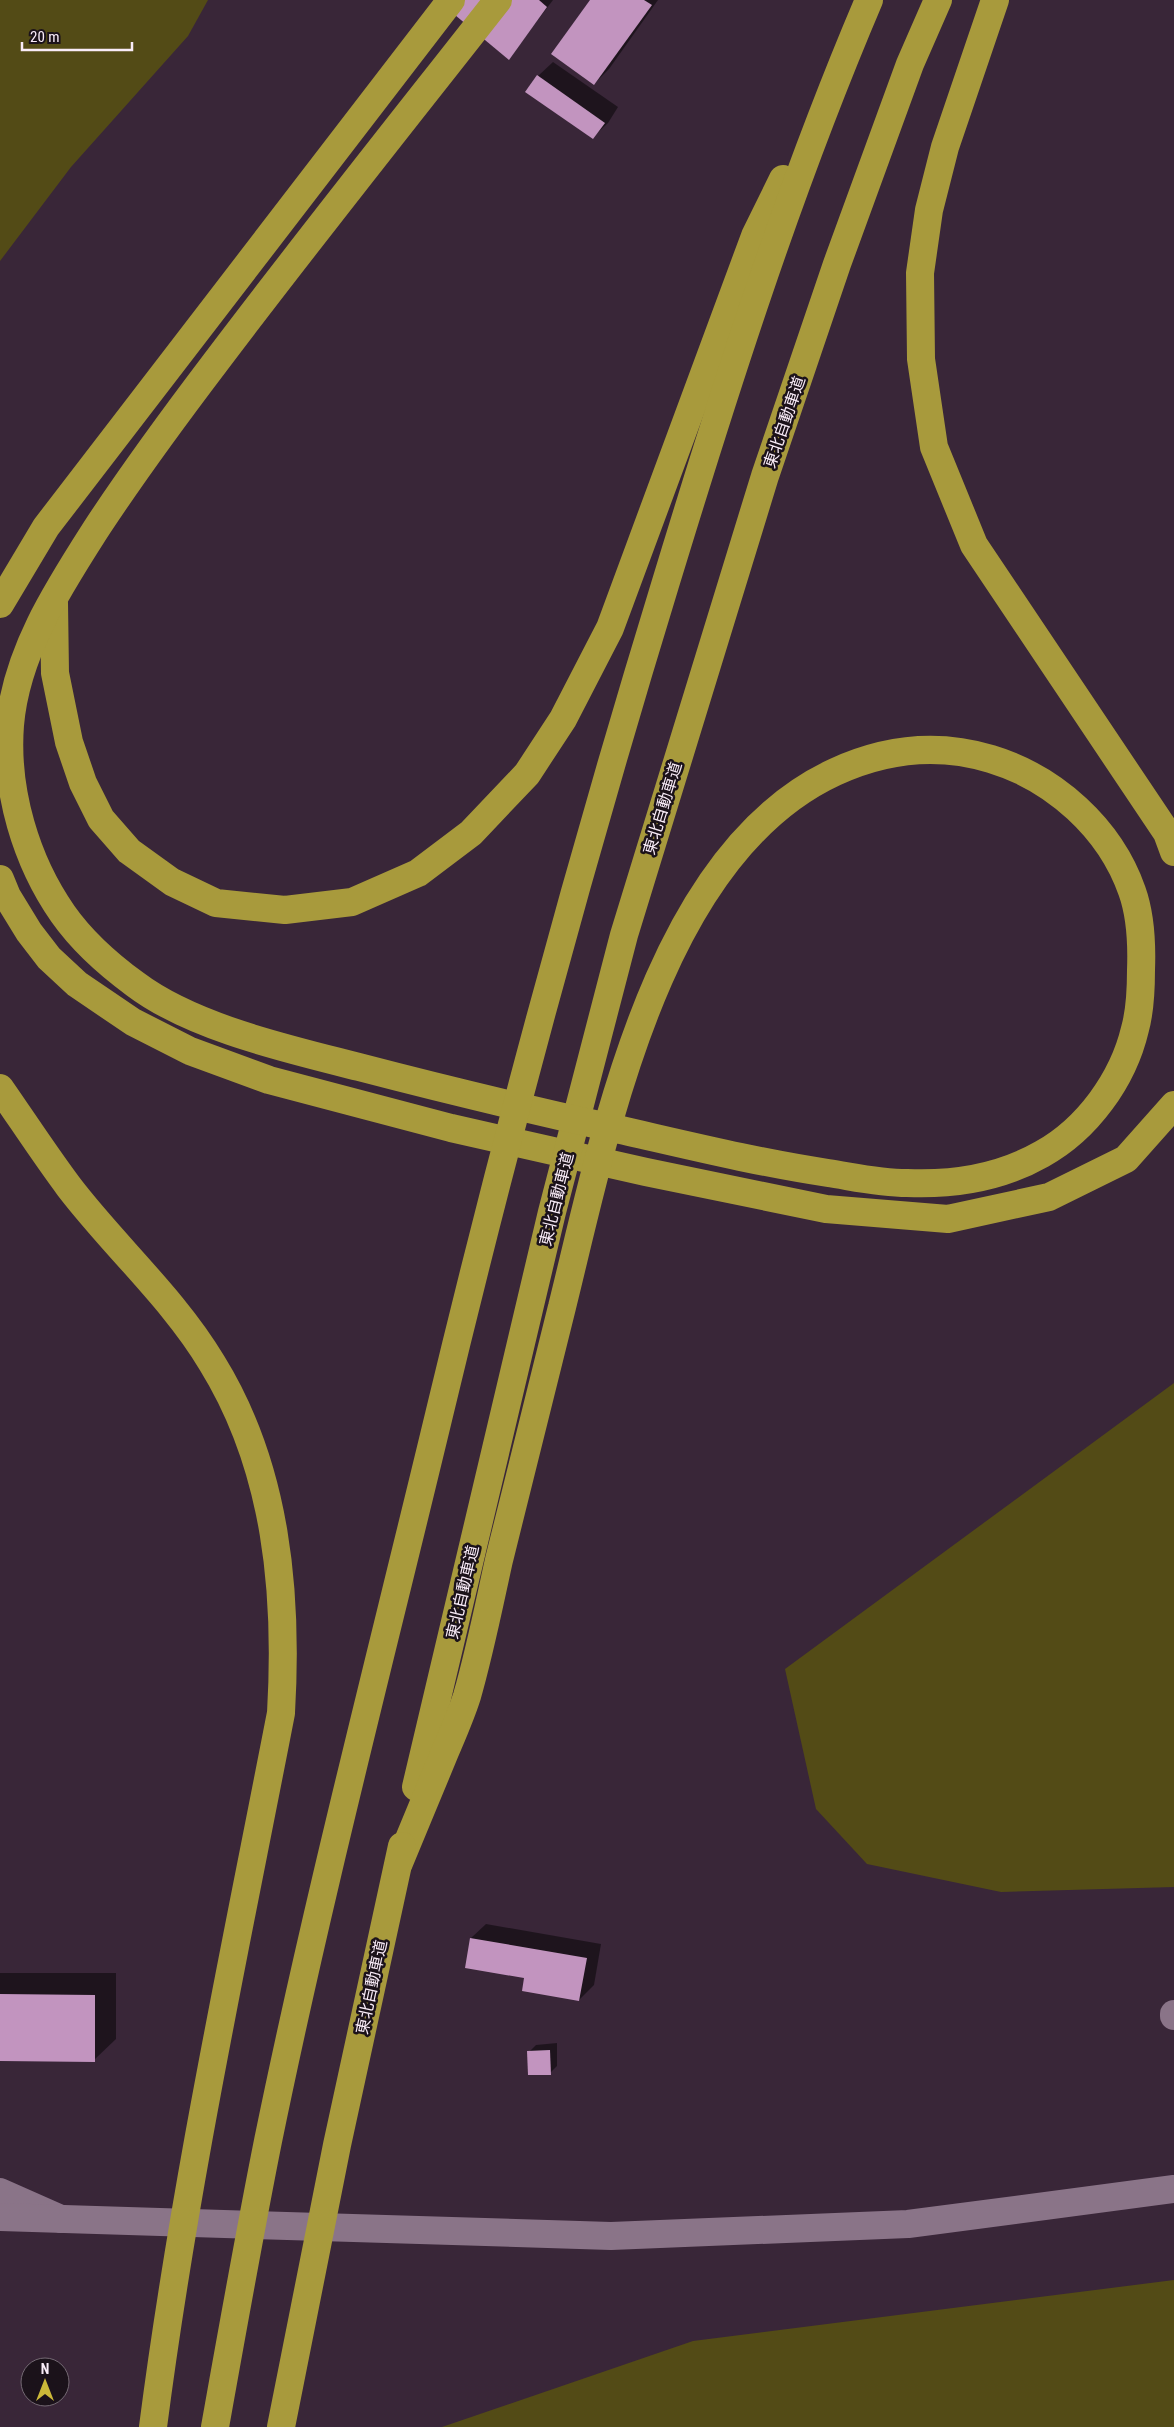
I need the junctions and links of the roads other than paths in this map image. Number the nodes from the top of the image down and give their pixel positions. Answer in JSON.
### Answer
{"nodes":[{"id":1,"x":451,"y":0,"type":"edge"},
{"id":2,"x":498,"y":0,"type":"edge"},
{"id":3,"x":868,"y":0,"type":"edge"},
{"id":4,"x":938,"y":0,"type":"edge"},
{"id":5,"x":995,"y":0,"type":"edge"},
{"id":6,"x":848,"y":47,"type":"junction"},
{"id":7,"x":54,"y":594,"type":"junction"},
{"id":8,"x":0,"y":604,"type":"edge"},
{"id":9,"x":1174,"y":852,"type":"edge"},
{"id":10,"x":0,"y":879,"type":"edge"},
{"id":11,"x":0,"y":1088,"type":"edge"},
{"id":12,"x":1174,"y":1105,"type":"edge"},
{"id":13,"x":399,"y":1863,"type":"junction"},
{"id":14,"x":1174,"y":2189,"type":"edge"},
{"id":15,"x":0,"y":2192,"type":"edge"},
{"id":16,"x":0,"y":2217,"type":"edge"},
{"id":17,"x":60,"y":2219,"type":"junction"},
{"id":18,"x":153,"y":2427,"type":"edge"},
{"id":19,"x":215,"y":2427,"type":"edge"},
{"id":20,"x":281,"y":2427,"type":"edge"}],
"edges":[{"from":1,"to":8,"type":"highway"},
{"from":2,"to":7,"type":"highway"},
{"from":3,"to":6,"type":"highway"},
{"from":4,"to":13,"type":"highway","name":"東北自動車道"},
{"from":5,"to":9,"type":"highway"},
{"from":6,"to":7,"type":"highway"},
{"from":6,"to":19,"type":"highway"},
{"from":7,"to":13,"type":"highway"},
{"from":10,"to":12,"type":"highway"},
{"from":11,"to":18,"type":"highway"},
{"from":13,"to":20,"type":"highway","name":"東北自動車道"},
{"from":14,"to":17,"type":"street"},
{"from":15,"to":17,"type":"street"},
{"from":16,"to":17,"type":"street"}]}
